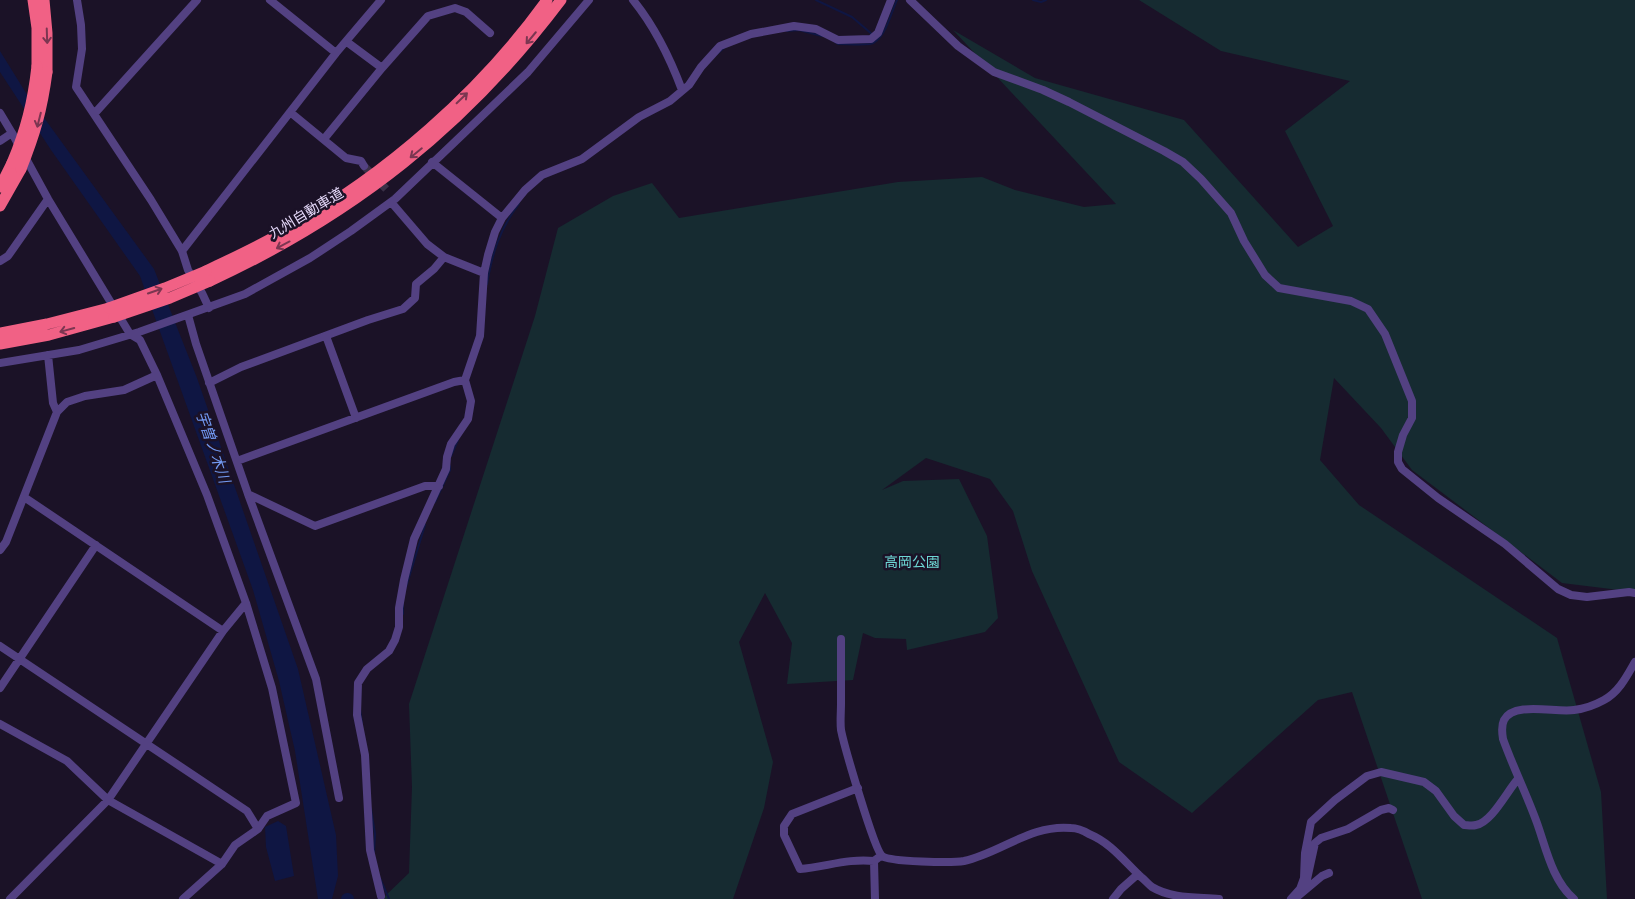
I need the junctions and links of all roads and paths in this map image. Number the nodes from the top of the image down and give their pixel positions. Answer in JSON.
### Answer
{"nodes":[{"id":1,"x":33,"y":0,"type":"edge"},
{"id":2,"x":44,"y":0,"type":"edge"},
{"id":3,"x":77,"y":0,"type":"edge"},
{"id":4,"x":197,"y":0,"type":"edge"},
{"id":5,"x":270,"y":0,"type":"edge"},
{"id":6,"x":381,"y":0,"type":"edge"},
{"id":7,"x":547,"y":0,"type":"edge"},
{"id":8,"x":561,"y":0,"type":"edge"},
{"id":9,"x":589,"y":0,"type":"edge"},
{"id":10,"x":633,"y":0,"type":"edge"},
{"id":11,"x":891,"y":0,"type":"edge"},
{"id":12,"x":910,"y":0,"type":"edge"},
{"id":13,"x":490,"y":33,"type":"dead end"},
{"id":14,"x":347,"y":42,"type":"junction"},
{"id":15,"x":336,"y":53,"type":"junction"},
{"id":16,"x":382,"y":68,"type":"junction"},
{"id":17,"x":682,"y":90,"type":"junction"},
{"id":18,"x":290,"y":112,"type":"junction"},
{"id":19,"x":0,"y":113,"type":"edge"},
{"id":20,"x":95,"y":113,"type":"junction"},
{"id":21,"x":12,"y":133,"type":"junction"},
{"id":22,"x":324,"y":139,"type":"junction"},
{"id":23,"x":0,"y":141,"type":"edge"},
{"id":24,"x":432,"y":162,"type":"junction"},
{"id":25,"x":17,"y":166,"type":"junction"},
{"id":26,"x":364,"y":166,"type":"tunnel mouth"},
{"id":27,"x":0,"y":187,"type":"edge"},
{"id":28,"x":388,"y":191,"type":"tunnel mouth"},
{"id":29,"x":48,"y":199,"type":"junction"},
{"id":30,"x":393,"y":200,"type":"junction"},
{"id":31,"x":0,"y":206,"type":"edge"},
{"id":32,"x":502,"y":218,"type":"junction"},
{"id":33,"x":182,"y":250,"type":"junction"},
{"id":34,"x":444,"y":257,"type":"junction"},
{"id":35,"x":0,"y":261,"type":"edge"},
{"id":36,"x":484,"y":272,"type":"junction"},
{"id":37,"x":208,"y":276,"type":"junction"},
{"id":38,"x":208,"y":308,"type":"junction"},
{"id":39,"x":112,"y":312,"type":"junction"},
{"id":40,"x":186,"y":315,"type":"junction"},
{"id":41,"x":0,"y":333,"type":"edge"},
{"id":42,"x":130,"y":334,"type":"junction"},
{"id":43,"x":326,"y":336,"type":"junction"},
{"id":44,"x":0,"y":344,"type":"edge"},
{"id":45,"x":48,"y":355,"type":"junction"},
{"id":46,"x":0,"y":363,"type":"edge"},
{"id":47,"x":157,"y":375,"type":"junction"},
{"id":48,"x":465,"y":380,"type":"junction"},
{"id":49,"x":209,"y":383,"type":"junction"},
{"id":50,"x":57,"y":412,"type":"junction"},
{"id":51,"x":356,"y":418,"type":"junction"},
{"id":52,"x":237,"y":461,"type":"junction"},
{"id":53,"x":439,"y":486,"type":"junction"},
{"id":54,"x":248,"y":494,"type":"junction"},
{"id":55,"x":24,"y":497,"type":"junction"},
{"id":56,"x":96,"y":545,"type":"junction"},
{"id":57,"x":0,"y":550,"type":"edge"},
{"id":58,"x":1635,"y":593,"type":"edge"},
{"id":59,"x":246,"y":602,"type":"junction"},
{"id":60,"x":223,"y":631,"type":"junction"},
{"id":61,"x":841,"y":639,"type":"dead end"},
{"id":62,"x":0,"y":646,"type":"edge"},
{"id":63,"x":18,"y":660,"type":"junction"},
{"id":64,"x":1635,"y":662,"type":"edge"},
{"id":65,"x":0,"y":688,"type":"edge"},
{"id":66,"x":0,"y":724,"type":"edge"},
{"id":67,"x":146,"y":743,"type":"junction"},
{"id":68,"x":1518,"y":779,"type":"junction"},
{"id":69,"x":858,"y":788,"type":"junction"},
{"id":70,"x":339,"y":798,"type":"dead end"},
{"id":71,"x":108,"y":800,"type":"junction"},
{"id":72,"x":1393,"y":810,"type":"dead end"},
{"id":73,"x":258,"y":829,"type":"junction"},
{"id":74,"x":881,"y":855,"type":"junction"},
{"id":75,"x":874,"y":861,"type":"junction"},
{"id":76,"x":222,"y":864,"type":"junction"},
{"id":77,"x":1329,"y":873,"type":"dead end"},
{"id":78,"x":1138,"y":874,"type":"junction"},
{"id":79,"x":1300,"y":888,"type":"junction"},
{"id":80,"x":381,"y":896,"type":"dead end"},
{"id":81,"x":10,"y":899,"type":"edge"},
{"id":82,"x":183,"y":899,"type":"edge"},
{"id":83,"x":875,"y":899,"type":"edge"},
{"id":84,"x":1113,"y":899,"type":"edge"},
{"id":85,"x":1219,"y":899,"type":"edge"},
{"id":86,"x":1291,"y":899,"type":"edge"},
{"id":87,"x":1574,"y":899,"type":"edge"}],
"edges":[{"from":1,"to":25,"type":"highway","bridge":true},
{"from":2,"to":25,"type":"highway","one_way":true,"bridge":true},
{"from":3,"to":20,"type":"street"},
{"from":4,"to":20,"type":"street"},
{"from":5,"to":15,"type":"street"},
{"from":6,"to":14,"type":"street"},
{"from":37,"to":7,"type":"highway","name":"九州自動車道","one_way":true},
{"from":8,"to":37,"type":"highway","name":"九州自動車道","one_way":true},
{"from":9,"to":24,"type":"street"},
{"from":10,"to":17,"type":"street"},
{"from":11,"to":17,"type":"street"},
{"from":12,"to":58,"type":"street"},
{"from":13,"to":16,"type":"street"},
{"from":14,"to":15,"type":"street"},
{"from":14,"to":16,"type":"street"},
{"from":15,"to":18,"type":"street"},
{"from":16,"to":22,"type":"street"},
{"from":17,"to":32,"type":"street"},
{"from":18,"to":22,"type":"street"},
{"from":18,"to":33,"type":"street"},
{"from":19,"to":21,"type":"street"},
{"from":20,"to":33,"type":"street"},
{"from":21,"to":23,"type":"street"},
{"from":21,"to":29,"type":"street"},
{"from":22,"to":26,"type":"street"},
{"from":24,"to":30,"type":"street"},
{"from":24,"to":32,"type":"street"},
{"from":25,"to":27,"type":"highway"},
{"from":25,"to":31,"type":"highway"},
{"from":28,"to":30,"type":"street"},
{"from":29,"to":35,"type":"street"},
{"from":29,"to":42,"type":"street"},
{"from":30,"to":34,"type":"street"},
{"from":30,"to":38,"type":"street"},
{"from":32,"to":36,"type":"street"},
{"from":33,"to":38,"type":"street"},
{"from":34,"to":36,"type":"street"},
{"from":34,"to":43,"type":"street"},
{"from":36,"to":48,"type":"street"},
{"from":37,"to":39,"type":"highway","name":"九州自動車道","bridge":true},
{"from":38,"to":40,"type":"street"},
{"from":39,"to":41,"type":"highway","name":"九州自動車道"},
{"from":39,"to":44,"type":"highway","name":"九州自動車道","one_way":true},
{"from":40,"to":42,"type":"street"},
{"from":40,"to":49,"type":"street"},
{"from":42,"to":45,"type":"street"},
{"from":42,"to":47,"type":"street"},
{"from":43,"to":49,"type":"street"},
{"from":43,"to":51,"type":"street"},
{"from":45,"to":46,"type":"street"},
{"from":45,"to":50,"type":"street"},
{"from":47,"to":50,"type":"street"},
{"from":47,"to":59,"type":"street"},
{"from":48,"to":51,"type":"street"},
{"from":48,"to":53,"type":"street"},
{"from":49,"to":52,"type":"street"},
{"from":50,"to":55,"type":"street"},
{"from":51,"to":52,"type":"street"},
{"from":52,"to":54,"type":"street"},
{"from":53,"to":54,"type":"street"},
{"from":53,"to":80,"type":"street"},
{"from":54,"to":70,"type":"street"},
{"from":55,"to":56,"type":"street"},
{"from":55,"to":57,"type":"street"},
{"from":56,"to":60,"type":"street"},
{"from":56,"to":63,"type":"street"},
{"from":59,"to":60,"type":"street"},
{"from":59,"to":73,"type":"street"},
{"from":60,"to":67,"type":"street"},
{"from":61,"to":69,"type":"street"},
{"from":62,"to":63,"type":"street"},
{"from":63,"to":65,"type":"street"},
{"from":63,"to":67,"type":"street"},
{"from":64,"to":68,"type":"street"},
{"from":66,"to":71,"type":"street"},
{"from":67,"to":71,"type":"street"},
{"from":67,"to":73,"type":"street"},
{"from":68,"to":79,"type":"street"},
{"from":68,"to":87,"type":"street"},
{"from":69,"to":74,"type":"street"},
{"from":69,"to":75,"type":"street"},
{"from":71,"to":76,"type":"street"},
{"from":71,"to":81,"type":"street"},
{"from":72,"to":79,"type":"street"},
{"from":73,"to":76,"type":"street"},
{"from":74,"to":75,"type":"street"},
{"from":74,"to":78,"type":"street"},
{"from":75,"to":83,"type":"street"},
{"from":76,"to":82,"type":"street"},
{"from":77,"to":86,"type":"street"},
{"from":78,"to":84,"type":"street"},
{"from":78,"to":85,"type":"street"},
{"from":79,"to":86,"type":"street"}]}
